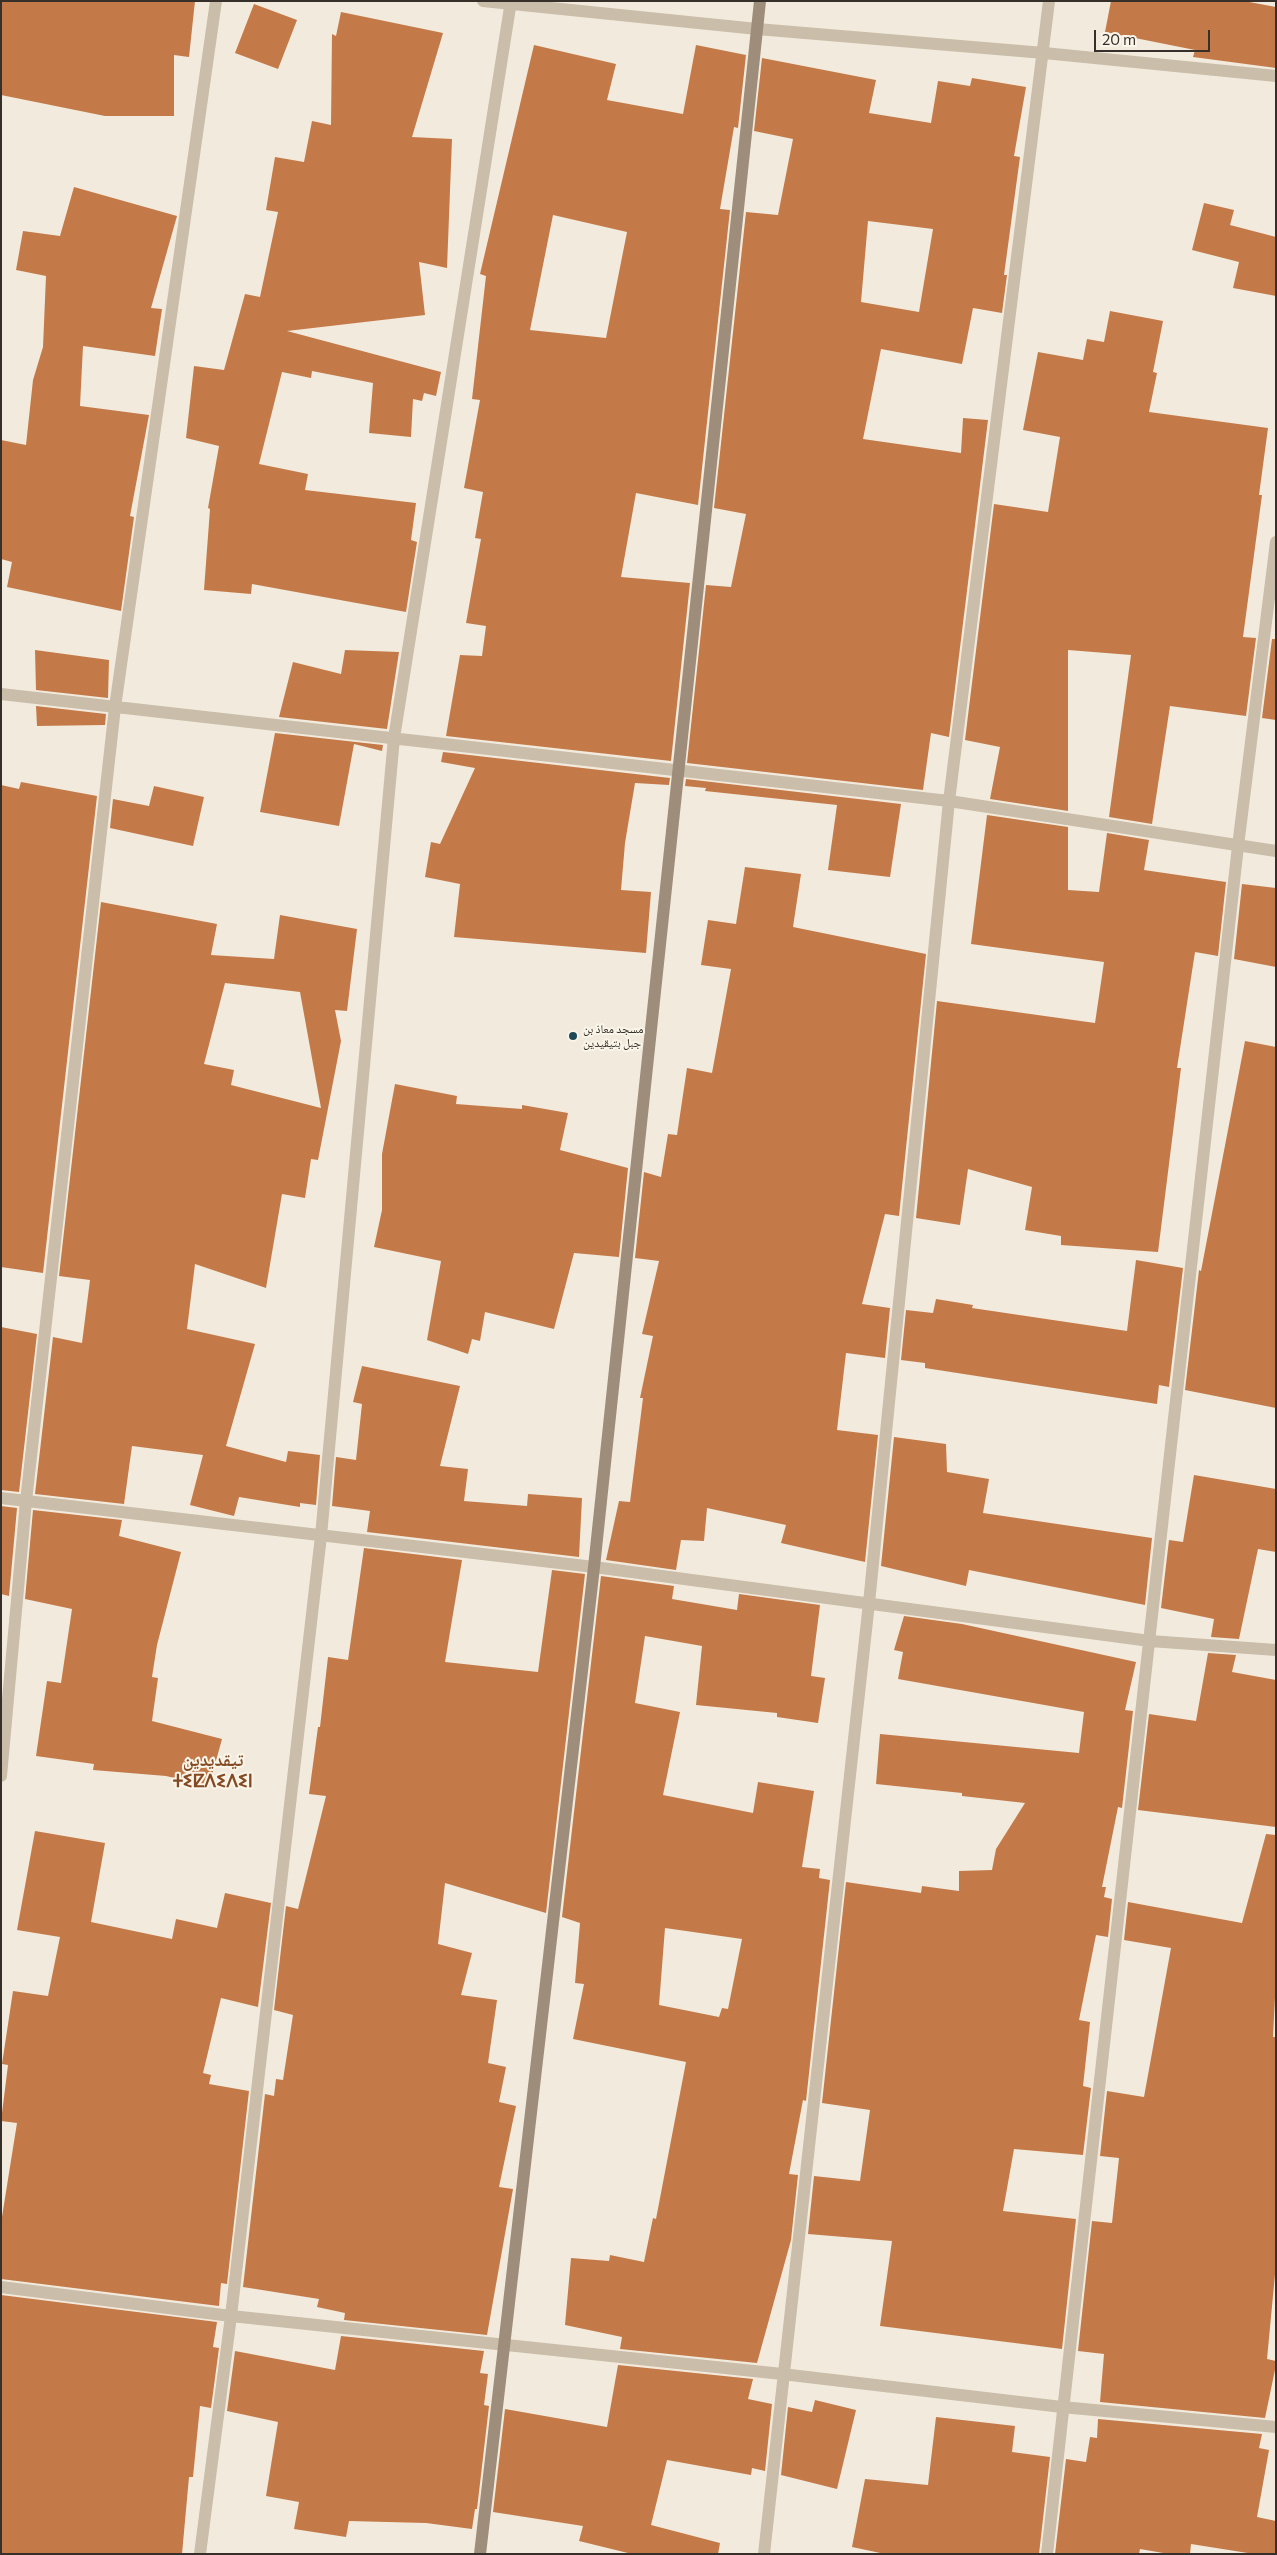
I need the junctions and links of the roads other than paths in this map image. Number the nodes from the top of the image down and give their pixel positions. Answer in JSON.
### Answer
{"nodes":[{"id":1,"x":216,"y":1,"type":"edge"},
{"id":2,"x":483,"y":1,"type":"edge"},
{"id":3,"x":760,"y":1,"type":"edge"},
{"id":4,"x":1049,"y":1,"type":"edge"},
{"id":5,"x":510,"y":3,"type":"edge"},
{"id":6,"x":757,"y":29,"type":"junction"},
{"id":7,"x":1044,"y":53,"type":"junction"},
{"id":8,"x":1276,"y":76,"type":"edge"},
{"id":9,"x":1276,"y":542,"type":"edge"},
{"id":10,"x":1,"y":694,"type":"edge"},
{"id":11,"x":115,"y":706,"type":"junction"},
{"id":12,"x":394,"y":738,"type":"junction"},
{"id":13,"x":679,"y":770,"type":"junction"},
{"id":14,"x":949,"y":801,"type":"junction"},
{"id":15,"x":1238,"y":846,"type":"junction"},
{"id":16,"x":1276,"y":851,"type":"edge"},
{"id":17,"x":1,"y":1498,"type":"edge"},
{"id":18,"x":26,"y":1501,"type":"junction"},
{"id":19,"x":321,"y":1536,"type":"junction"},
{"id":20,"x":594,"y":1568,"type":"junction"},
{"id":21,"x":869,"y":1603,"type":"junction"},
{"id":22,"x":1150,"y":1641,"type":"junction"},
{"id":23,"x":1276,"y":1650,"type":"edge"},
{"id":24,"x":1,"y":1776,"type":"edge"},
{"id":25,"x":1,"y":2287,"type":"edge"},
{"id":26,"x":231,"y":2316,"type":"junction"},
{"id":27,"x":504,"y":2346,"type":"junction"},
{"id":28,"x":782,"y":2374,"type":"junction"},
{"id":29,"x":1062,"y":2407,"type":"junction"},
{"id":30,"x":1276,"y":2427,"type":"edge"},
{"id":31,"x":200,"y":2554,"type":"edge"},
{"id":32,"x":480,"y":2554,"type":"edge"},
{"id":33,"x":764,"y":2554,"type":"edge"},
{"id":34,"x":1046,"y":2554,"type":"edge"}],
"edges":[{"from":1,"to":11,"type":"street"},
{"from":2,"to":5,"type":"street"},
{"from":3,"to":6,"type":"street"},
{"from":4,"to":7,"type":"street"},
{"from":5,"to":6,"type":"street"},
{"from":5,"to":12,"type":"street"},
{"from":6,"to":7,"type":"street"},
{"from":6,"to":13,"type":"street"},
{"from":7,"to":8,"type":"street"},
{"from":7,"to":14,"type":"street"},
{"from":9,"to":15,"type":"street"},
{"from":10,"to":11,"type":"street"},
{"from":11,"to":12,"type":"street"},
{"from":11,"to":18,"type":"street"},
{"from":12,"to":13,"type":"street"},
{"from":12,"to":19,"type":"street"},
{"from":13,"to":14,"type":"street"},
{"from":13,"to":20,"type":"street"},
{"from":14,"to":15,"type":"street"},
{"from":14,"to":21,"type":"street"},
{"from":15,"to":16,"type":"street"},
{"from":15,"to":22,"type":"street"},
{"from":17,"to":18,"type":"street"},
{"from":18,"to":19,"type":"street"},
{"from":18,"to":24,"type":"street"},
{"from":19,"to":20,"type":"street"},
{"from":19,"to":26,"type":"street"},
{"from":20,"to":21,"type":"street"},
{"from":20,"to":27,"type":"street"},
{"from":21,"to":22,"type":"street"},
{"from":21,"to":28,"type":"street"},
{"from":22,"to":23,"type":"street"},
{"from":22,"to":29,"type":"street"},
{"from":25,"to":26,"type":"street"},
{"from":26,"to":27,"type":"street"},
{"from":26,"to":31,"type":"street"},
{"from":27,"to":28,"type":"street"},
{"from":27,"to":32,"type":"street"},
{"from":28,"to":29,"type":"street"},
{"from":28,"to":33,"type":"street"},
{"from":29,"to":30,"type":"street"},
{"from":29,"to":34,"type":"street"}]}
